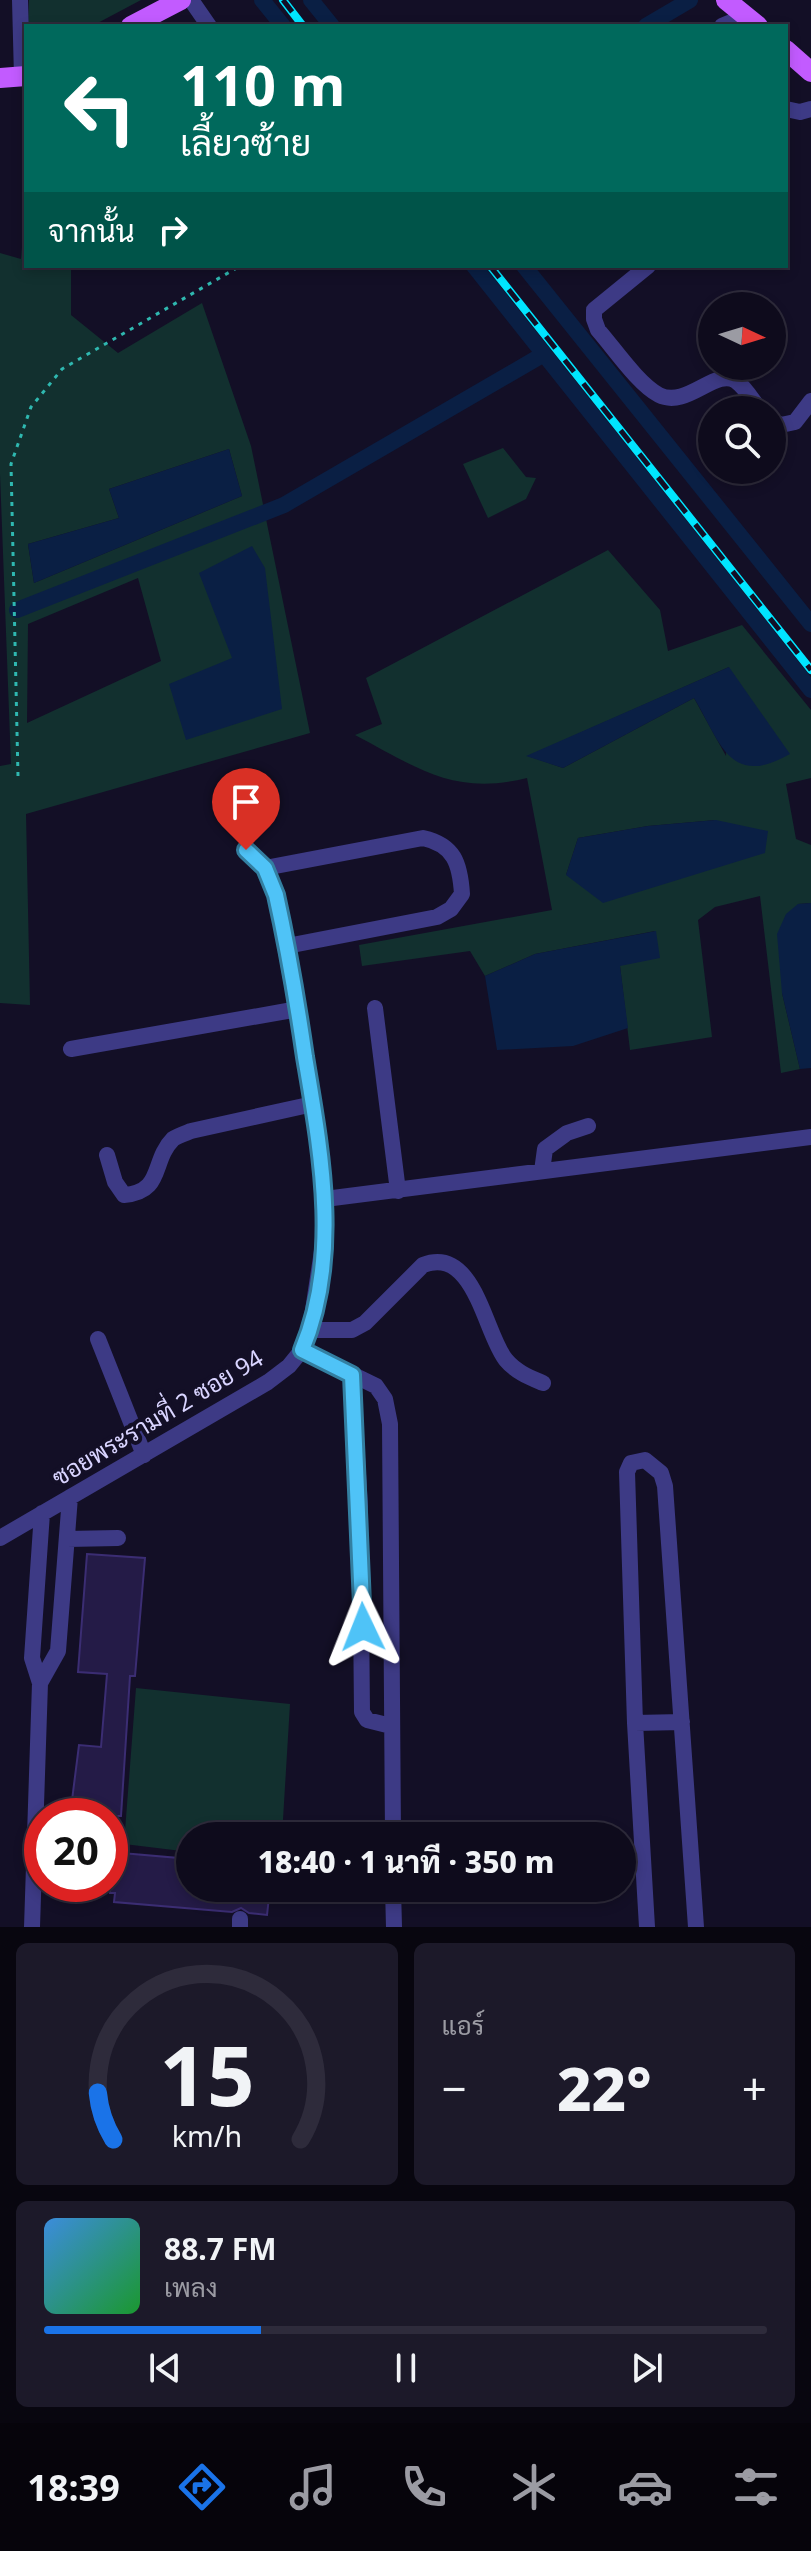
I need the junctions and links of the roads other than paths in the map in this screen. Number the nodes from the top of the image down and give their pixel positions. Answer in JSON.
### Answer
{"nodes":[{"id":1,"x":20,"y":0,"type":"edge"},
{"id":2,"x":181,"y":0,"type":"edge"},
{"id":3,"x":191,"y":0,"type":"edge"},
{"id":4,"x":728,"y":0,"type":"edge"},
{"id":5,"x":752,"y":21,"type":"edge"},
{"id":6,"x":135,"y":24,"type":"edge"},
{"id":7,"x":208,"y":24,"type":"edge"},
{"id":8,"x":788,"y":52,"type":"edge"},
{"id":9,"x":811,"y":72,"type":"edge"},
{"id":10,"x":24,"y":77,"type":"edge"},
{"id":11,"x":0,"y":78,"type":"edge"},
{"id":12,"x":788,"y":109,"type":"edge"},
{"id":13,"x":811,"y":109,"type":"edge"},
{"id":14,"x":646,"y":268,"type":"edge"},
{"id":15,"x":749,"y":396,"type":"edge"},
{"id":16,"x":811,"y":401,"type":"edge"},
{"id":17,"x":786,"y":424,"type":"edge"},
{"id":18,"x":246,"y":850,"type":"dead end"},
{"id":19,"x":265,"y":868,"type":"junction"},
{"id":20,"x":287,"y":946,"type":"junction"},
{"id":21,"x":375,"y":1008,"type":"dead end"},
{"id":22,"x":298,"y":1009,"type":"junction"},
{"id":23,"x":71,"y":1049,"type":"dead end"},
{"id":24,"x":313,"y":1104,"type":"junction"},
{"id":25,"x":588,"y":1126,"type":"dead end"},
{"id":26,"x":811,"y":1137,"type":"edge"},
{"id":27,"x":107,"y":1155,"type":"dead end"},
{"id":28,"x":542,"y":1171,"type":"junction"},
{"id":29,"x":398,"y":1191,"type":"junction"},
{"id":30,"x":325,"y":1199,"type":"junction"},
{"id":31,"x":310,"y":1330,"type":"junction"},
{"id":32,"x":98,"y":1339,"type":"dead end"},
{"id":33,"x":302,"y":1350,"type":"junction"},
{"id":34,"x":352,"y":1375,"type":"junction"},
{"id":35,"x":543,"y":1383,"type":"dead end"},
{"id":36,"x":144,"y":1455,"type":"junction"},
{"id":37,"x":70,"y":1497,"type":"junction"},
{"id":38,"x":360,"y":1507,"type":"junction"},
{"id":39,"x":391,"y":1508,"type":"junction"},
{"id":40,"x":42,"y":1513,"type":"junction"},
{"id":41,"x":0,"y":1538,"type":"edge"},
{"id":42,"x":118,"y":1538,"type":"dead end"},
{"id":43,"x":67,"y":1539,"type":"junction"},
{"id":44,"x":363,"y":1627,"type":"junction"},
{"id":45,"x":390,"y":1629,"type":"junction"},
{"id":46,"x":40,"y":1683,"type":"junction"},
{"id":47,"x":682,"y":1722,"type":"junction"},
{"id":48,"x":635,"y":1723,"type":"junction"},
{"id":49,"x":391,"y":1726,"type":"junction"},
{"id":50,"x":393,"y":1822,"type":"edge"},
{"id":51,"x":393,"y":1902,"type":"edge"},
{"id":52,"x":32,"y":1927,"type":"edge"},
{"id":53,"x":394,"y":1927,"type":"edge"},
{"id":54,"x":647,"y":1927,"type":"edge"},
{"id":55,"x":696,"y":1927,"type":"edge"}],
"edges":[{"from":1,"to":10,"type":"street"},
{"from":2,"to":6,"type":"main road"},
{"from":3,"to":7,"type":"street"},
{"from":4,"to":5,"type":"main road"},
{"from":8,"to":9,"type":"main road"},
{"from":10,"to":11,"type":"main road"},
{"from":12,"to":13,"type":"street"},
{"from":14,"to":15,"type":"street"},
{"from":16,"to":17,"type":"street"},
{"from":18,"to":19,"type":"street","name":"ซอยพระรามที่ 2 ซอย 94"},
{"from":19,"to":20,"type":"street","name":"ซอยพระรามที่ 2 ซอย 94"},
{"from":19,"to":20,"type":"street"},
{"from":20,"to":22,"type":"street","name":"ซอยพระรามที่ 2 ซอย 94"},
{"from":21,"to":29,"type":"street"},
{"from":22,"to":23,"type":"street"},
{"from":22,"to":24,"type":"street","name":"ซอยพระรามที่ 2 ซอย 94"},
{"from":24,"to":27,"type":"street"},
{"from":24,"to":30,"type":"street","name":"ซอยพระรามที่ 2 ซอย 94"},
{"from":25,"to":28,"type":"street"},
{"from":26,"to":28,"type":"street"},
{"from":28,"to":29,"type":"street"},
{"from":29,"to":30,"type":"street"},
{"from":30,"to":31,"type":"street","name":"ซอยพระรามที่ 2 ซอย 94"},
{"from":31,"to":33,"type":"street","name":"ซอยพระรามที่ 2 ซอย 94"},
{"from":31,"to":35,"type":"street"},
{"from":32,"to":36,"type":"street"},
{"from":33,"to":34,"type":"street"},
{"from":33,"to":36,"type":"street","name":"ซอยพระรามที่ 2 ซอย 94"},
{"from":34,"to":38,"type":"street"},
{"from":34,"to":39,"type":"street"},
{"from":36,"to":37,"type":"street","name":"ซอยพระรามที่ 2 ซอย 94"},
{"from":37,"to":40,"type":"street","name":"ซอยพระรามที่ 2 ซอย 94"},
{"from":37,"to":43,"type":"street"},
{"from":38,"to":39,"type":"street"},
{"from":38,"to":44,"type":"street"},
{"from":39,"to":45,"type":"street"},
{"from":40,"to":41,"type":"street","name":"ซอยพระรามที่ 2 ซอย 94"},
{"from":40,"to":46,"type":"street"},
{"from":42,"to":43,"type":"street"},
{"from":43,"to":46,"type":"street"},
{"from":44,"to":45,"type":"street"},
{"from":44,"to":49,"type":"street"},
{"from":45,"to":49,"type":"street"},
{"from":46,"to":52,"type":"street"},
{"from":47,"to":48,"type":"street"},
{"from":47,"to":48,"type":"street"},
{"from":47,"to":55,"type":"street"},
{"from":48,"to":54,"type":"street"},
{"from":49,"to":50,"type":"street"},
{"from":51,"to":53,"type":"street"}]}
